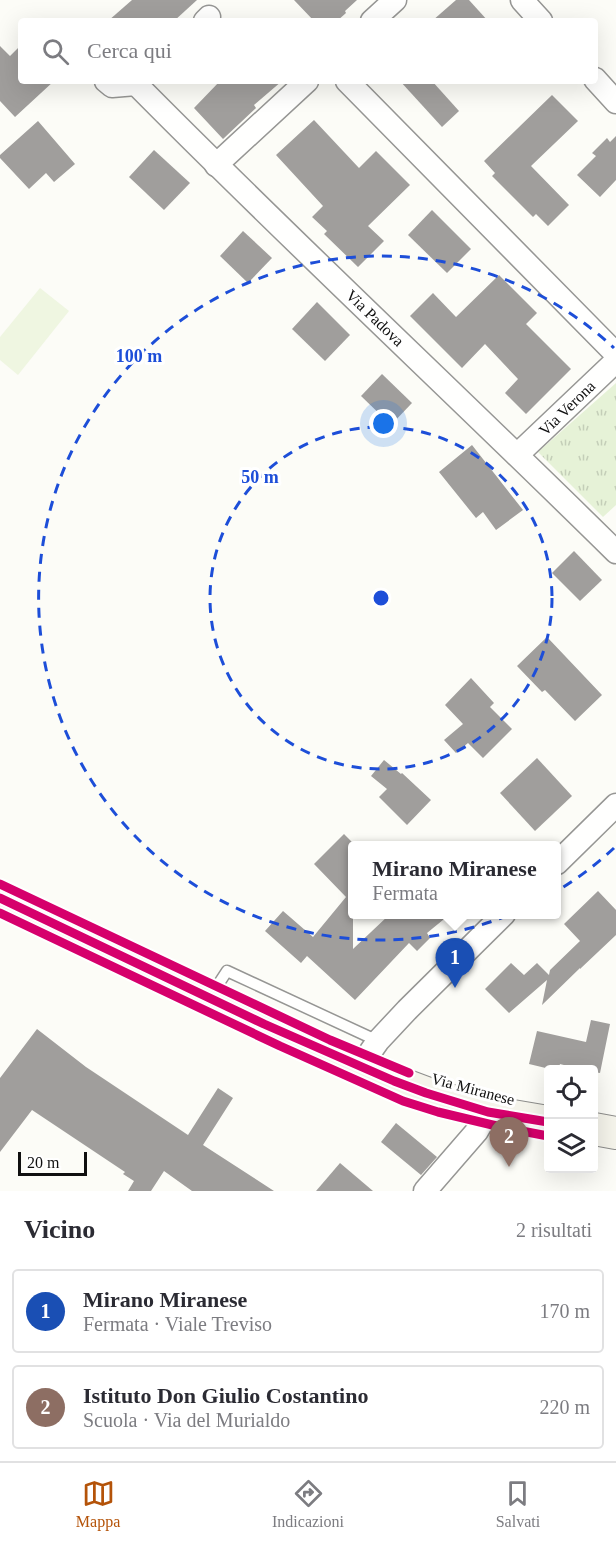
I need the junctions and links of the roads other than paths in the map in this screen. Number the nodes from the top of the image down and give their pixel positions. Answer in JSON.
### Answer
{"nodes":[{"id":1,"x":395,"y":0,"type":"edge"},
{"id":2,"x":522,"y":0,"type":"edge"},
{"id":3,"x":375,"y":18,"type":"edge"},
{"id":4,"x":538,"y":18,"type":"edge"},
{"id":5,"x":598,"y":82,"type":"edge"},
{"id":6,"x":110,"y":84,"type":"edge"},
{"id":7,"x":129,"y":84,"type":"edge"},
{"id":8,"x":139,"y":84,"type":"edge"},
{"id":9,"x":304,"y":84,"type":"edge"},
{"id":10,"x":350,"y":84,"type":"edge"},
{"id":11,"x":616,"y":102,"type":"edge"},
{"id":12,"x":216,"y":165,"type":"junction"},
{"id":13,"x":616,"y":354,"type":"edge"},
{"id":14,"x":616,"y":361,"type":"edge"},
{"id":15,"x":517,"y":455,"type":"junction"},
{"id":16,"x":616,"y":552,"type":"edge"},
{"id":17,"x":616,"y":805,"type":"edge"},
{"id":18,"x":561,"y":859,"type":"edge"},
{"id":19,"x":0,"y":898,"type":"edge"},
{"id":20,"x":500,"y":919,"type":"edge"},
{"id":21,"x":371,"y":1055,"type":"junction"},
{"id":22,"x":488,"y":1112,"type":"junction"},
{"id":23,"x":544,"y":1121,"type":"edge"},
{"id":24,"x":598,"y":1130,"type":"edge"},
{"id":25,"x":616,"y":1133,"type":"edge"},
{"id":26,"x":425,"y":1191,"type":"edge"}],
"edges":[{"from":1,"to":3,"type":"street"},
{"from":2,"to":4,"type":"street"},
{"from":5,"to":11,"type":"street"},
{"from":6,"to":7,"type":"street","name":"Via Padova"},
{"from":8,"to":12,"type":"street","name":"Via Padova"},
{"from":9,"to":12,"type":"street"},
{"from":10,"to":13,"type":"street"},
{"from":12,"to":15,"type":"street","name":"Via Padova"},
{"from":14,"to":15,"type":"street","name":"Via Verona"},
{"from":15,"to":16,"type":"street","name":"Via Padova"},
{"from":17,"to":18,"type":"street"},
{"from":19,"to":21,"type":"main road","name":"Via Miranese"},
{"from":20,"to":21,"type":"street"},
{"from":21,"to":22,"type":"main road","name":"Via Miranese"},
{"from":22,"to":23,"type":"main road","name":"Via Miranese"},
{"from":22,"to":26,"type":"street"},
{"from":24,"to":25,"type":"main road"}]}
